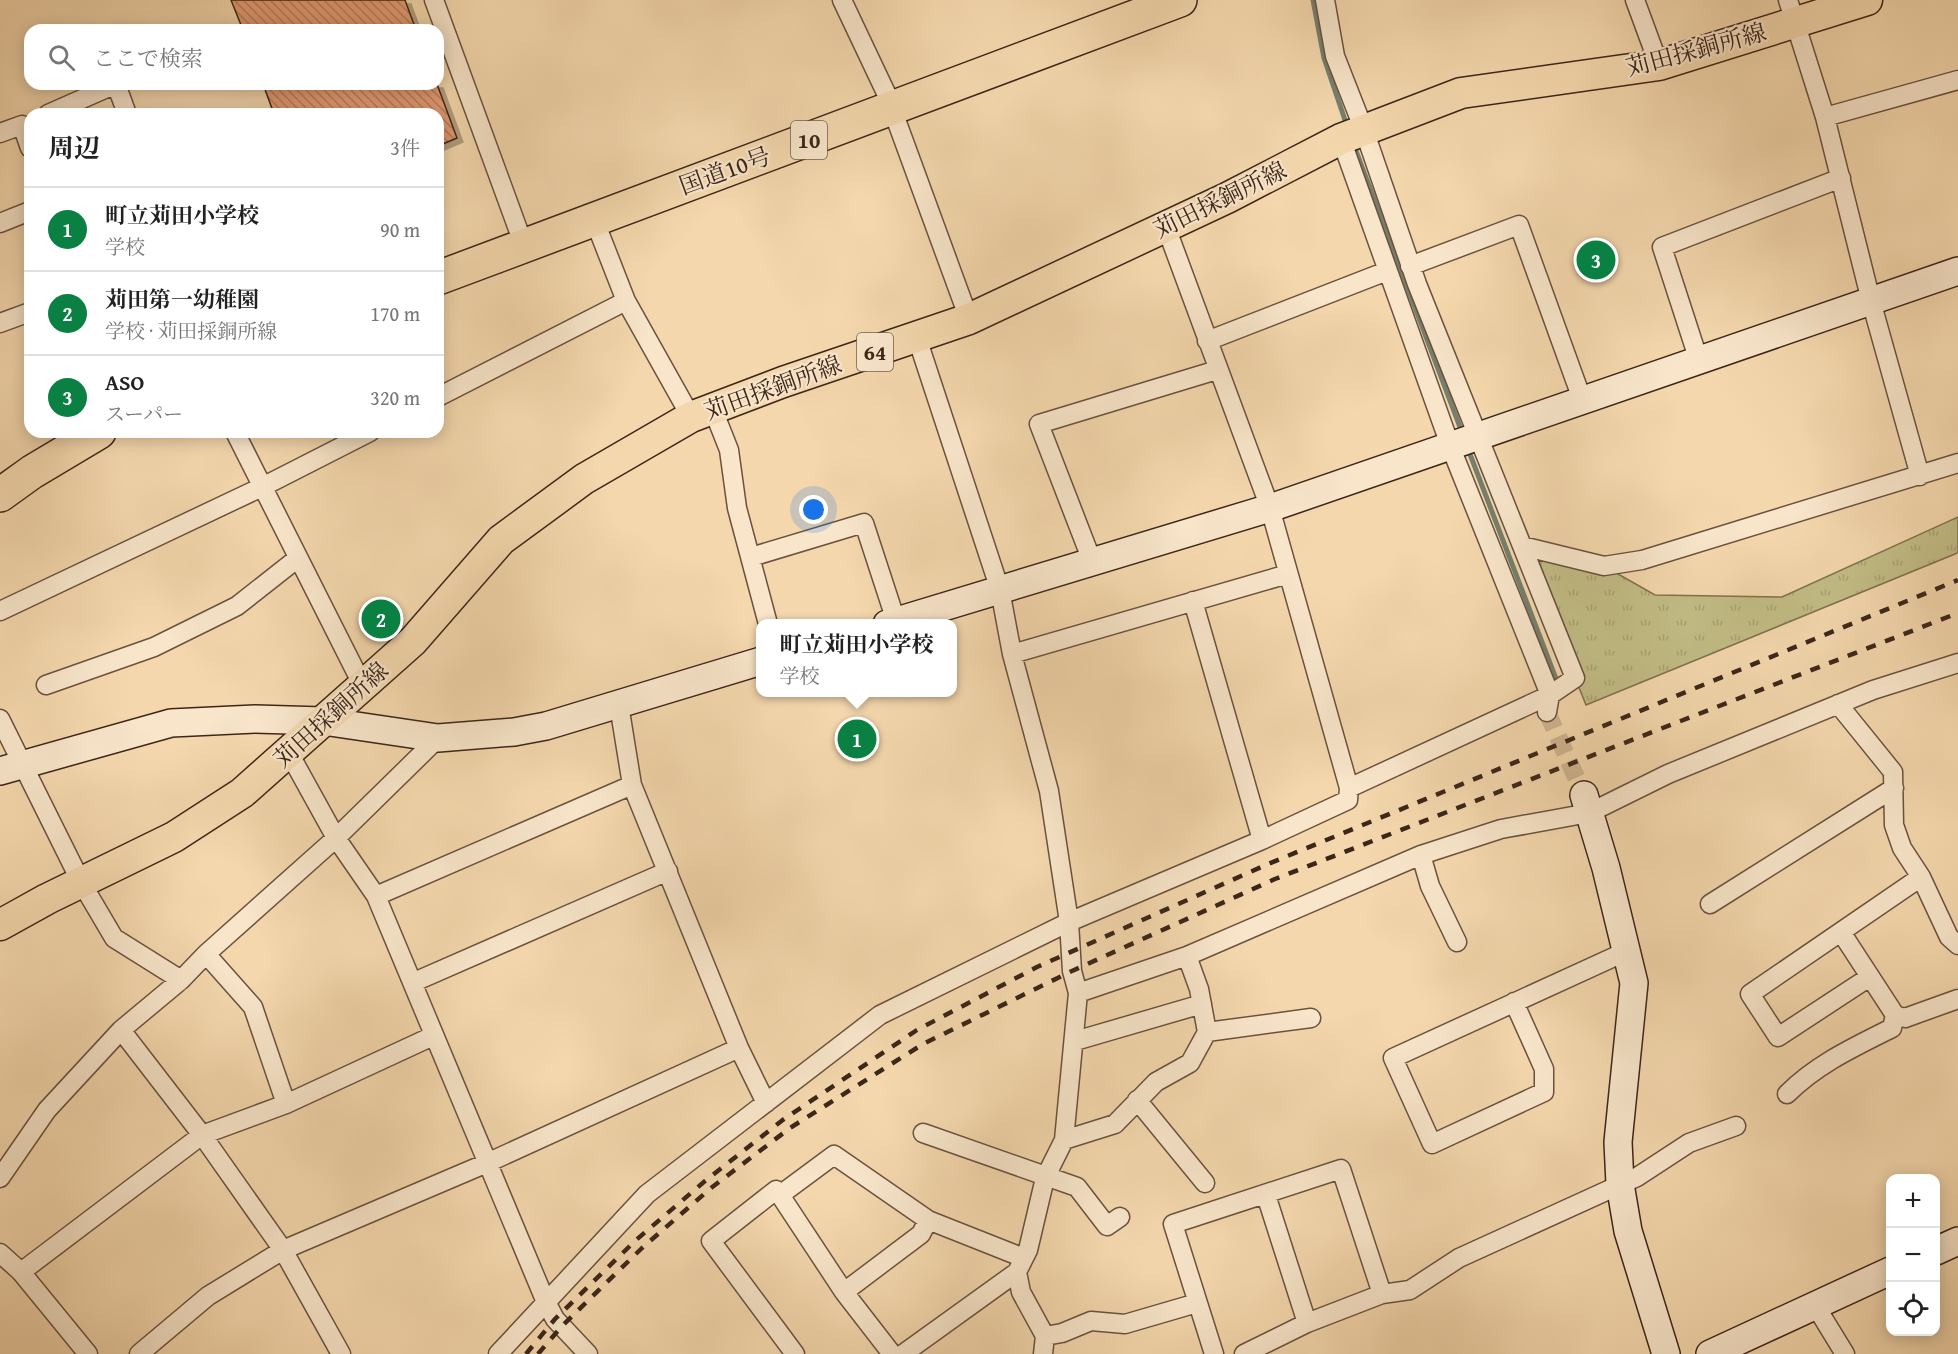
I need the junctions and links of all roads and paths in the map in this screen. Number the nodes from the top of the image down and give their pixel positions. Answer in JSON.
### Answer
{"nodes":[{"id":1,"x":434,"y":0,"type":"edge"},
{"id":2,"x":842,"y":0,"type":"edge"},
{"id":3,"x":1139,"y":0,"type":"edge"},
{"id":4,"x":1180,"y":0,"type":"edge"},
{"id":5,"x":1325,"y":0,"type":"edge"},
{"id":6,"x":1635,"y":0,"type":"edge"},
{"id":7,"x":1867,"y":0,"type":"edge"},
{"id":8,"x":1791,"y":11,"type":"edge"},
{"id":9,"x":443,"y":24,"type":"edge"},
{"id":10,"x":444,"y":27,"type":"edge"},
{"id":11,"x":1659,"y":65,"type":"junction"},
{"id":12,"x":1958,"y":80,"type":"edge"},
{"id":13,"x":102,"y":90,"type":"edge"},
{"id":14,"x":118,"y":90,"type":"edge"},
{"id":15,"x":890,"y":102,"type":"junction"},
{"id":16,"x":62,"y":108,"type":"edge"},
{"id":17,"x":125,"y":108,"type":"edge"},
{"id":18,"x":1825,"y":117,"type":"junction"},
{"id":19,"x":24,"y":124,"type":"edge"},
{"id":20,"x":0,"y":133,"type":"edge"},
{"id":21,"x":1352,"y":135,"type":"junction"},
{"id":22,"x":1841,"y":178,"type":"junction"},
{"id":23,"x":24,"y":213,"type":"edge"},
{"id":24,"x":591,"y":213,"type":"junction"},
{"id":25,"x":0,"y":223,"type":"edge"},
{"id":26,"x":1166,"y":227,"type":"junction"},
{"id":27,"x":519,"y":232,"type":"junction"},
{"id":28,"x":444,"y":260,"type":"edge"},
{"id":29,"x":1410,"y":266,"type":"junction"},
{"id":30,"x":1387,"y":271,"type":"junction"},
{"id":31,"x":1958,"y":271,"type":"edge"},
{"id":32,"x":444,"y":275,"type":"edge"},
{"id":33,"x":626,"y":301,"type":"junction"},
{"id":34,"x":1871,"y":302,"type":"junction"},
{"id":35,"x":24,"y":314,"type":"edge"},
{"id":36,"x":969,"y":319,"type":"junction"},
{"id":37,"x":0,"y":322,"type":"edge"},
{"id":38,"x":917,"y":338,"type":"junction"},
{"id":39,"x":1207,"y":341,"type":"junction"},
{"id":40,"x":1699,"y":361,"type":"junction"},
{"id":41,"x":1217,"y":370,"type":"junction"},
{"id":42,"x":444,"y":395,"type":"edge"},
{"id":43,"x":1583,"y":402,"type":"junction"},
{"id":44,"x":702,"y":412,"type":"junction"},
{"id":45,"x":56,"y":438,"type":"edge"},
{"id":46,"x":89,"y":438,"type":"edge"},
{"id":47,"x":238,"y":438,"type":"edge"},
{"id":48,"x":358,"y":438,"type":"edge"},
{"id":49,"x":1480,"y":438,"type":"junction"},
{"id":50,"x":1451,"y":447,"type":"junction"},
{"id":51,"x":1958,"y":463,"type":"edge"},
{"id":52,"x":0,"y":476,"type":"edge"},
{"id":53,"x":1920,"y":476,"type":"junction"},
{"id":54,"x":264,"y":486,"type":"junction"},
{"id":55,"x":0,"y":495,"type":"edge"},
{"id":56,"x":1269,"y":508,"type":"junction"},
{"id":57,"x":1522,"y":546,"type":"junction"},
{"id":58,"x":750,"y":557,"type":"junction"},
{"id":59,"x":298,"y":558,"type":"junction"},
{"id":60,"x":1092,"y":561,"type":"junction"},
{"id":61,"x":1288,"y":574,"type":"junction"},
{"id":62,"x":1000,"y":590,"type":"junction"},
{"id":63,"x":1192,"y":602,"type":"junction"},
{"id":64,"x":0,"y":611,"type":"edge"},
{"id":65,"x":767,"y":619,"type":"edge"},
{"id":66,"x":891,"y":619,"type":"edge"},
{"id":67,"x":902,"y":619,"type":"edge"},
{"id":68,"x":1012,"y":654,"type":"junction"},
{"id":69,"x":756,"y":663,"type":"edge"},
{"id":70,"x":1958,"y":663,"type":"edge"},
{"id":71,"x":46,"y":685,"type":"dead end"},
{"id":72,"x":363,"y":686,"type":"junction"},
{"id":73,"x":1548,"y":704,"type":"junction"},
{"id":74,"x":1838,"y":704,"type":"junction"},
{"id":75,"x":619,"y":705,"type":"junction"},
{"id":76,"x":0,"y":719,"type":"edge"},
{"id":77,"x":323,"y":721,"type":"junction"},
{"id":78,"x":438,"y":738,"type":"junction"},
{"id":79,"x":289,"y":753,"type":"junction"},
{"id":80,"x":10,"y":767,"type":"edge"},
{"id":81,"x":632,"y":785,"type":"junction"},
{"id":82,"x":1349,"y":788,"type":"junction"},
{"id":83,"x":1894,"y":788,"type":"junction"},
{"id":84,"x":1587,"y":804,"type":"junction"},
{"id":85,"x":336,"y":838,"type":"junction"},
{"id":86,"x":1262,"y":840,"type":"junction"},
{"id":87,"x":1421,"y":855,"type":"junction"},
{"id":88,"x":668,"y":871,"type":"junction"},
{"id":89,"x":1921,"y":878,"type":"junction"},
{"id":90,"x":81,"y":882,"type":"junction"},
{"id":91,"x":376,"y":896,"type":"junction"},
{"id":92,"x":1710,"y":904,"type":"dead end"},
{"id":93,"x":1069,"y":922,"type":"junction"},
{"id":94,"x":0,"y":925,"type":"edge"},
{"id":95,"x":1841,"y":932,"type":"junction"},
{"id":96,"x":1457,"y":942,"type":"dead end"},
{"id":97,"x":1958,"y":945,"type":"edge"},
{"id":98,"x":1627,"y":951,"type":"junction"},
{"id":99,"x":206,"y":954,"type":"junction"},
{"id":100,"x":1187,"y":956,"type":"junction"},
{"id":101,"x":1868,"y":978,"type":"junction"},
{"id":102,"x":181,"y":980,"type":"junction"},
{"id":103,"x":414,"y":982,"type":"junction"},
{"id":104,"x":1078,"y":993,"type":"junction"},
{"id":105,"x":1958,"y":999,"type":"edge"},
{"id":106,"x":1514,"y":1002,"type":"junction"},
{"id":107,"x":1202,"y":1004,"type":"junction"},
{"id":108,"x":1894,"y":1015,"type":"junction"},
{"id":109,"x":1311,"y":1018,"type":"dead end"},
{"id":110,"x":121,"y":1030,"type":"junction"},
{"id":111,"x":1207,"y":1032,"type":"junction"},
{"id":112,"x":434,"y":1036,"type":"junction"},
{"id":113,"x":1075,"y":1041,"type":"junction"},
{"id":114,"x":739,"y":1048,"type":"junction"},
{"id":115,"x":1787,"y":1094,"type":"dead end"},
{"id":116,"x":1137,"y":1100,"type":"junction"},
{"id":117,"x":766,"y":1103,"type":"junction"},
{"id":118,"x":286,"y":1104,"type":"junction"},
{"id":119,"x":1736,"y":1126,"type":"dead end"},
{"id":120,"x":922,"y":1133,"type":"dead end"},
{"id":121,"x":202,"y":1135,"type":"junction"},
{"id":122,"x":1064,"y":1140,"type":"junction"},
{"id":123,"x":487,"y":1163,"type":"junction"},
{"id":124,"x":0,"y":1178,"type":"edge"},
{"id":125,"x":1045,"y":1178,"type":"junction"},
{"id":126,"x":1205,"y":1183,"type":"dead end"},
{"id":127,"x":1620,"y":1184,"type":"junction"},
{"id":128,"x":780,"y":1195,"type":"junction"},
{"id":129,"x":1266,"y":1195,"type":"junction"},
{"id":130,"x":1120,"y":1217,"type":"dead end"},
{"id":131,"x":928,"y":1220,"type":"junction"},
{"id":132,"x":1958,"y":1241,"type":"edge"},
{"id":133,"x":1940,"y":1249,"type":"edge"},
{"id":134,"x":283,"y":1250,"type":"junction"},
{"id":135,"x":0,"y":1253,"type":"edge"},
{"id":136,"x":1021,"y":1265,"type":"junction"},
{"id":137,"x":21,"y":1272,"type":"junction"},
{"id":138,"x":1886,"y":1273,"type":"edge"},
{"id":139,"x":844,"y":1292,"type":"junction"},
{"id":140,"x":1382,"y":1294,"type":"junction"},
{"id":141,"x":545,"y":1300,"type":"junction"},
{"id":142,"x":1197,"y":1303,"type":"junction"},
{"id":143,"x":1815,"y":1305,"type":"junction"},
{"id":144,"x":1307,"y":1323,"type":"junction"},
{"id":145,"x":1044,"y":1345,"type":"edge"},
{"id":146,"x":88,"y":1354,"type":"edge"},
{"id":147,"x":139,"y":1354,"type":"edge"},
{"id":148,"x":341,"y":1354,"type":"edge"},
{"id":149,"x":498,"y":1354,"type":"edge"},
{"id":150,"x":588,"y":1354,"type":"edge"},
{"id":151,"x":795,"y":1354,"type":"edge"},
{"id":152,"x":892,"y":1354,"type":"edge"},
{"id":153,"x":903,"y":1354,"type":"edge"},
{"id":154,"x":1214,"y":1354,"type":"edge"},
{"id":155,"x":1244,"y":1354,"type":"edge"},
{"id":156,"x":1666,"y":1354,"type":"edge"},
{"id":157,"x":1710,"y":1354,"type":"edge"},
{"id":158,"x":1845,"y":1354,"type":"edge"}],
"edges":[{"from":1,"to":9,"type":"street"},
{"from":2,"to":15,"type":"street"},
{"from":3,"to":15,"type":"highway","name":"国道10号","number":"10"},
{"from":4,"to":15,"type":"highway","name":"国道10号","number":"10"},
{"from":5,"to":21,"type":"street"},
{"from":6,"to":11,"type":"street"},
{"from":7,"to":8,"type":"main road","name":"苅田採銅所線","number":"64"},
{"from":8,"to":11,"type":"main road","name":"苅田採銅所線","number":"64"},
{"from":8,"to":18,"type":"street"},
{"from":10,"to":27,"type":"street"},
{"from":11,"to":21,"type":"main road","name":"苅田採銅所線","number":"64"},
{"from":12,"to":18,"type":"street"},
{"from":13,"to":16,"type":"street"},
{"from":14,"to":17,"type":"street"},
{"from":15,"to":24,"type":"highway","name":"国道10号","number":"10"},
{"from":15,"to":36,"type":"street"},
{"from":18,"to":22,"type":"street"},
{"from":19,"to":20,"type":"street"},
{"from":21,"to":26,"type":"main road","name":"苅田採銅所線","number":"64"},
{"from":21,"to":29,"type":"street"},
{"from":21,"to":30,"type":"street"},
{"from":22,"to":34,"type":"street"},
{"from":22,"to":40,"type":"street"},
{"from":23,"to":25,"type":"street"},
{"from":24,"to":27,"type":"highway","name":"国道10号","number":"10"},
{"from":24,"to":32,"type":"highway","name":"国道10号","number":"10"},
{"from":24,"to":33,"type":"street"},
{"from":26,"to":36,"type":"main road","name":"苅田採銅所線","number":"64"},
{"from":26,"to":39,"type":"street"},
{"from":27,"to":28,"type":"highway","name":"国道10号","number":"10"},
{"from":29,"to":43,"type":"street"},
{"from":29,"to":49,"type":"street"},
{"from":30,"to":39,"type":"street"},
{"from":30,"to":50,"type":"street"},
{"from":31,"to":34,"type":"street"},
{"from":33,"to":42,"type":"street"},
{"from":33,"to":44,"type":"street"},
{"from":34,"to":40,"type":"street"},
{"from":34,"to":53,"type":"street"},
{"from":35,"to":37,"type":"street"},
{"from":36,"to":38,"type":"main road","name":"苅田採銅所線","number":"64"},
{"from":38,"to":44,"type":"main road","name":"苅田採銅所線","number":"64"},
{"from":38,"to":62,"type":"street"},
{"from":39,"to":41,"type":"street"},
{"from":40,"to":43,"type":"street"},
{"from":41,"to":56,"type":"street"},
{"from":41,"to":60,"type":"street"},
{"from":43,"to":49,"type":"street"},
{"from":44,"to":58,"type":"street"},
{"from":44,"to":72,"type":"main road","name":"苅田採銅所線","number":"64"},
{"from":45,"to":52,"type":"highway"},
{"from":46,"to":55,"type":"highway"},
{"from":47,"to":54,"type":"street"},
{"from":48,"to":54,"type":"street"},
{"from":49,"to":50,"type":"street"},
{"from":49,"to":57,"type":"street"},
{"from":50,"to":56,"type":"street"},
{"from":50,"to":73,"type":"street"},
{"from":51,"to":53,"type":"street"},
{"from":53,"to":57,"type":"street"},
{"from":54,"to":59,"type":"street"},
{"from":54,"to":64,"type":"street"},
{"from":56,"to":60,"type":"street"},
{"from":56,"to":61,"type":"street"},
{"from":57,"to":73,"type":"street"},
{"from":58,"to":65,"type":"street"},
{"from":58,"to":66,"type":"street"},
{"from":59,"to":71,"type":"street"},
{"from":59,"to":72,"type":"street"},
{"from":60,"to":62,"type":"street"},
{"from":61,"to":63,"type":"street"},
{"from":61,"to":82,"type":"street"},
{"from":62,"to":67,"type":"street"},
{"from":62,"to":68,"type":"street"},
{"from":63,"to":68,"type":"street"},
{"from":63,"to":86,"type":"street"},
{"from":68,"to":93,"type":"street"},
{"from":69,"to":75,"type":"street"},
{"from":70,"to":74,"type":"street"},
{"from":72,"to":77,"type":"main road","name":"苅田採銅所線","number":"64"},
{"from":73,"to":82,"type":"street"},
{"from":74,"to":83,"type":"street"},
{"from":74,"to":84,"type":"street"},
{"from":75,"to":78,"type":"street"},
{"from":75,"to":81,"type":"street"},
{"from":76,"to":80,"type":"street"},
{"from":77,"to":78,"type":"street"},
{"from":77,"to":79,"type":"main road","name":"苅田採銅所線","number":"64"},
{"from":77,"to":80,"type":"street"},
{"from":78,"to":85,"type":"street"},
{"from":79,"to":85,"type":"street"},
{"from":79,"to":90,"type":"main road","name":"苅田採銅所線","number":"64"},
{"from":80,"to":90,"type":"street"},
{"from":81,"to":88,"type":"street"},
{"from":81,"to":91,"type":"street"},
{"from":82,"to":86,"type":"street"},
{"from":83,"to":89,"type":"street"},
{"from":83,"to":92,"type":"street"},
{"from":84,"to":87,"type":"street"},
{"from":84,"to":98,"type":"street"},
{"from":85,"to":91,"type":"street"},
{"from":85,"to":99,"type":"street"},
{"from":86,"to":93,"type":"street"},
{"from":87,"to":96,"type":"street"},
{"from":87,"to":100,"type":"street"},
{"from":88,"to":103,"type":"street"},
{"from":88,"to":114,"type":"street"},
{"from":89,"to":95,"type":"street"},
{"from":89,"to":97,"type":"street"},
{"from":90,"to":94,"type":"main road","name":"苅田採銅所線","number":"64"},
{"from":90,"to":102,"type":"street"},
{"from":91,"to":103,"type":"street"},
{"from":93,"to":104,"type":"street"},
{"from":93,"to":117,"type":"street"},
{"from":95,"to":101,"type":"street"},
{"from":95,"to":101,"type":"street"},
{"from":98,"to":106,"type":"street"},
{"from":98,"to":127,"type":"street"},
{"from":99,"to":102,"type":"street"},
{"from":99,"to":118,"type":"street"},
{"from":100,"to":104,"type":"street"},
{"from":100,"to":107,"type":"street"},
{"from":101,"to":108,"type":"street"},
{"from":102,"to":110,"type":"street"},
{"from":103,"to":112,"type":"street"},
{"from":104,"to":113,"type":"street"},
{"from":105,"to":108,"type":"street"},
{"from":106,"to":106,"type":"street"},
{"from":107,"to":111,"type":"street"},
{"from":107,"to":113,"type":"street"},
{"from":108,"to":115,"type":"street"},
{"from":109,"to":111,"type":"street"},
{"from":110,"to":121,"type":"street"},
{"from":110,"to":124,"type":"street"},
{"from":111,"to":116,"type":"street"},
{"from":112,"to":118,"type":"street"},
{"from":112,"to":123,"type":"street"},
{"from":113,"to":122,"type":"street"},
{"from":114,"to":117,"type":"street"},
{"from":114,"to":123,"type":"street"},
{"from":116,"to":122,"type":"street"},
{"from":116,"to":126,"type":"street"},
{"from":117,"to":141,"type":"street"},
{"from":118,"to":121,"type":"street"},
{"from":119,"to":127,"type":"street"},
{"from":120,"to":125,"type":"street"},
{"from":121,"to":134,"type":"street"},
{"from":121,"to":137,"type":"street"},
{"from":122,"to":125,"type":"street"},
{"from":123,"to":134,"type":"street"},
{"from":123,"to":141,"type":"street"},
{"from":125,"to":130,"type":"street"},
{"from":125,"to":136,"type":"street"},
{"from":127,"to":140,"type":"street"},
{"from":127,"to":156,"type":"street"},
{"from":128,"to":131,"type":"street"},
{"from":128,"to":139,"type":"street"},
{"from":128,"to":151,"type":"street"},
{"from":129,"to":140,"type":"street"},
{"from":129,"to":142,"type":"street"},
{"from":129,"to":144,"type":"street"},
{"from":131,"to":136,"type":"street"},
{"from":131,"to":139,"type":"street"},
{"from":132,"to":133,"type":"street"},
{"from":134,"to":147,"type":"street"},
{"from":134,"to":148,"type":"street"},
{"from":135,"to":137,"type":"street"},
{"from":136,"to":145,"type":"street"},
{"from":136,"to":153,"type":"street"},
{"from":137,"to":146,"type":"street"},
{"from":138,"to":143,"type":"street"},
{"from":139,"to":152,"type":"street"},
{"from":140,"to":144,"type":"street"},
{"from":141,"to":149,"type":"street"},
{"from":141,"to":150,"type":"street"},
{"from":142,"to":145,"type":"street"},
{"from":142,"to":154,"type":"street"},
{"from":143,"to":157,"type":"street"},
{"from":143,"to":158,"type":"street"},
{"from":144,"to":155,"type":"street"}]}
